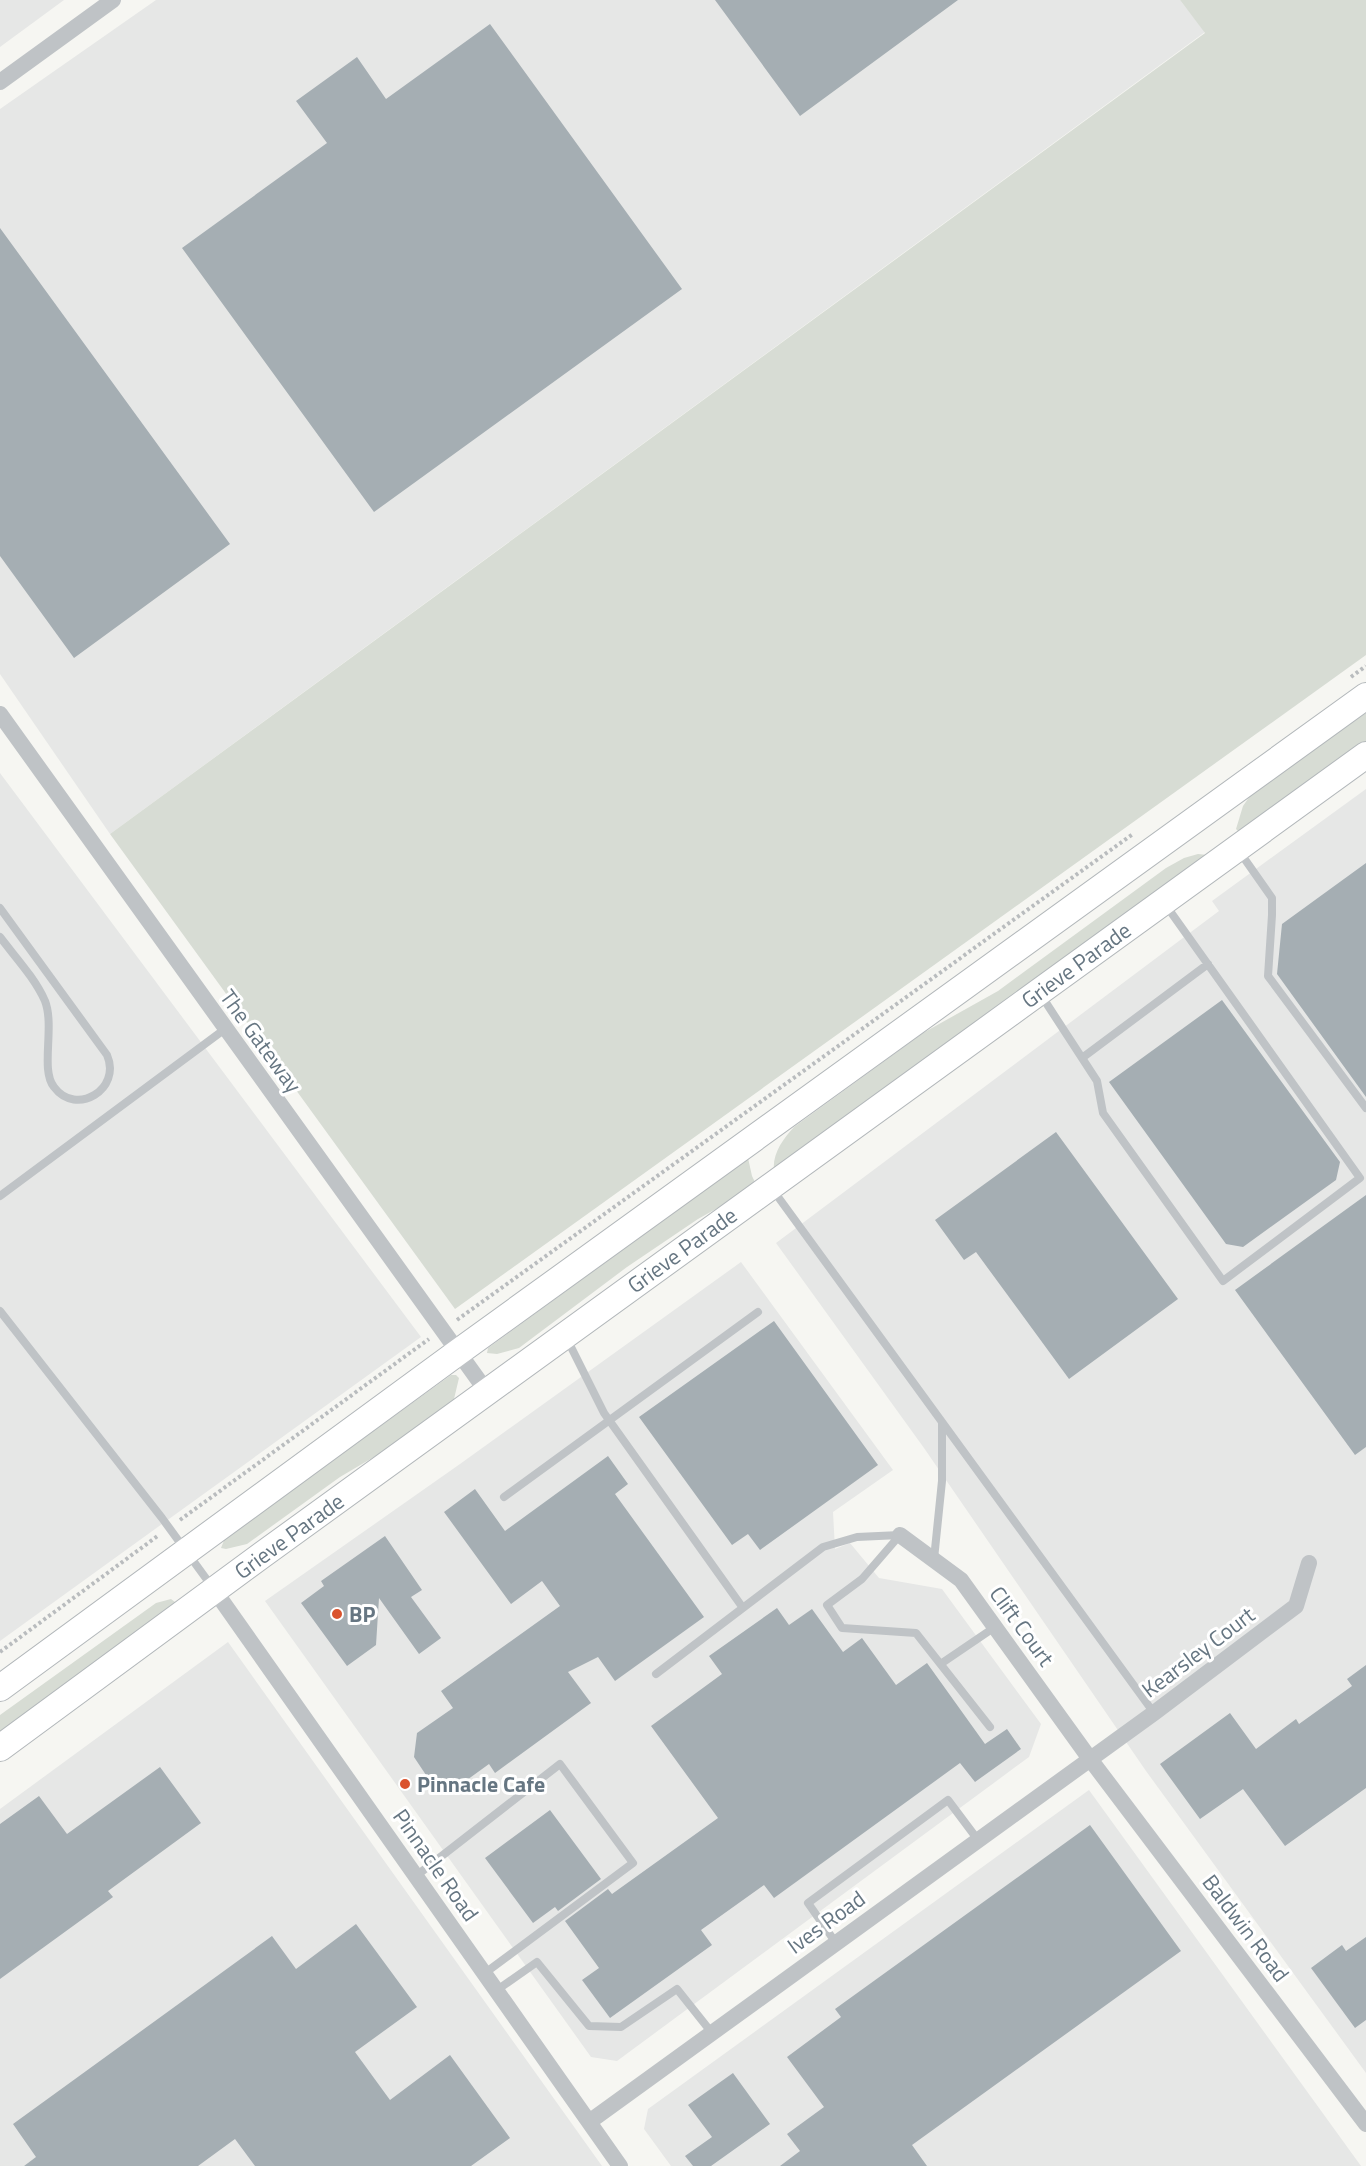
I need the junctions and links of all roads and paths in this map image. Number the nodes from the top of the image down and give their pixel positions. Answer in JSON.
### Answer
{"nodes":[{"id":1,"x":114,"y":0,"type":"edge"},
{"id":2,"x":0,"y":82,"type":"edge"},
{"id":3,"x":1366,"y":666,"type":"edge"},
{"id":4,"x":1356,"y":688,"type":"edge"},
{"id":5,"x":0,"y":714,"type":"edge"},
{"id":6,"x":1366,"y":755,"type":"edge"},
{"id":7,"x":1135,"y":832,"type":"dead end"},
{"id":8,"x":1237,"y":848,"type":"junction"},
{"id":9,"x":1164,"y":902,"type":"junction"},
{"id":10,"x":0,"y":908,"type":"edge"},
{"id":11,"x":0,"y":937,"type":"edge"},
{"id":12,"x":1208,"y":964,"type":"junction"},
{"id":13,"x":1039,"y":992,"type":"junction"},
{"id":14,"x":225,"y":1029,"type":"junction"},
{"id":15,"x":1082,"y":1058,"type":"junction"},
{"id":16,"x":1366,"y":1108,"type":"edge"},
{"id":17,"x":770,"y":1187,"type":"junction"},
{"id":18,"x":0,"y":1196,"type":"edge"},
{"id":19,"x":0,"y":1311,"type":"edge"},
{"id":20,"x":758,"y":1312,"type":"dead end"},
{"id":21,"x":441,"y":1331,"type":"junction"},
{"id":22,"x":565,"y":1335,"type":"junction"},
{"id":23,"x":457,"y":1353,"type":"junction"},
{"id":24,"x":487,"y":1392,"type":"junction"},
{"id":25,"x":610,"y":1421,"type":"junction"},
{"id":26,"x":942,"y":1423,"type":"junction"},
{"id":27,"x":504,"y":1497,"type":"dead end"},
{"id":28,"x":170,"y":1528,"type":"junction"},
{"id":29,"x":900,"y":1535,"type":"junction"},
{"id":30,"x":187,"y":1552,"type":"junction"},
{"id":31,"x":933,"y":1560,"type":"junction"},
{"id":32,"x":1309,"y":1563,"type":"dead end"},
{"id":33,"x":215,"y":1591,"type":"junction"},
{"id":34,"x":743,"y":1608,"type":"junction"},
{"id":35,"x":995,"y":1627,"type":"junction"},
{"id":36,"x":0,"y":1652,"type":"edge"},
{"id":37,"x":942,"y":1663,"type":"junction"},
{"id":38,"x":656,"y":1674,"type":"dead end"},
{"id":39,"x":0,"y":1688,"type":"edge"},
{"id":40,"x":1154,"y":1713,"type":"junction"},
{"id":41,"x":990,"y":1727,"type":"dead end"},
{"id":42,"x":0,"y":1748,"type":"edge"},
{"id":43,"x":1090,"y":1759,"type":"junction"},
{"id":44,"x":978,"y":1840,"type":"junction"},
{"id":45,"x":416,"y":1876,"type":"junction"},
{"id":46,"x":836,"y":1943,"type":"junction"},
{"id":47,"x":484,"y":1973,"type":"junction"},
{"id":48,"x":497,"y":1990,"type":"junction"},
{"id":49,"x":712,"y":2033,"type":"junction"},
{"id":50,"x":589,"y":2121,"type":"junction"},
{"id":51,"x":1366,"y":2124,"type":"edge"},
{"id":52,"x":620,"y":2166,"type":"edge"}],
"edges":[{"from":1,"to":2,"type":"street"},
{"from":3,"to":4,"type":"path"},
{"from":4,"to":23,"type":"main road"},
{"from":5,"to":14,"type":"street","name":"The Gateway"},
{"from":6,"to":8,"type":"main road","name":"Grieve Parade"},
{"from":7,"to":21,"type":"path"},
{"from":8,"to":9,"type":"main road","name":"Grieve Parade"},
{"from":8,"to":16,"type":"lane"},
{"from":9,"to":12,"type":"lane"},
{"from":9,"to":13,"type":"main road","name":"Grieve Parade"},
{"from":10,"to":11,"type":"lane"},
{"from":12,"to":15,"type":"lane"},
{"from":12,"to":15,"type":"lane"},
{"from":13,"to":15,"type":"lane"},
{"from":13,"to":17,"type":"main road","name":"Grieve Parade"},
{"from":14,"to":18,"type":"lane"},
{"from":14,"to":21,"type":"street","name":"The Gateway"},
{"from":17,"to":22,"type":"main road","name":"Grieve Parade"},
{"from":17,"to":26,"type":"lane"},
{"from":19,"to":28,"type":"lane"},
{"from":20,"to":25,"type":"lane"},
{"from":21,"to":23,"type":"street","name":"The Gateway"},
{"from":21,"to":28,"type":"path"},
{"from":22,"to":24,"type":"main road","name":"Grieve Parade"},
{"from":22,"to":25,"type":"lane"},
{"from":23,"to":24,"type":"street","name":"The Gateway"},
{"from":23,"to":30,"type":"main road"},
{"from":24,"to":33,"type":"main road","name":"Grieve Parade"},
{"from":25,"to":27,"type":"lane"},
{"from":25,"to":34,"type":"lane"},
{"from":26,"to":31,"type":"lane"},
{"from":26,"to":40,"type":"lane"},
{"from":28,"to":30,"type":"lane"},
{"from":28,"to":36,"type":"path"},
{"from":29,"to":31,"type":"street","name":"Clift Court"},
{"from":29,"to":34,"type":"lane"},
{"from":29,"to":37,"type":"lane"},
{"from":30,"to":33,"type":"lane"},
{"from":30,"to":39,"type":"main road"},
{"from":31,"to":35,"type":"street","name":"Clift Court"},
{"from":32,"to":40,"type":"street","name":"Kearsley Court"},
{"from":33,"to":42,"type":"main road","name":"Grieve Parade"},
{"from":33,"to":45,"type":"street","name":"Pinnacle Road"},
{"from":34,"to":38,"type":"lane"},
{"from":35,"to":37,"type":"lane"},
{"from":35,"to":43,"type":"street","name":"Clift Court"},
{"from":37,"to":41,"type":"lane"},
{"from":40,"to":43,"type":"street","name":"Kearsley Court"},
{"from":43,"to":44,"type":"street","name":"Ives Road"},
{"from":43,"to":51,"type":"street","name":"Baldwin Road"},
{"from":44,"to":46,"type":"street","name":"Ives Road"},
{"from":44,"to":46,"type":"lane"},
{"from":45,"to":47,"type":"street","name":"Pinnacle Road"},
{"from":45,"to":47,"type":"lane"},
{"from":46,"to":49,"type":"street","name":"Ives Road"},
{"from":47,"to":48,"type":"street","name":"Pinnacle Road"},
{"from":48,"to":49,"type":"lane"},
{"from":48,"to":50,"type":"street","name":"Pinnacle Road"},
{"from":49,"to":50,"type":"street","name":"Ives Road"},
{"from":50,"to":52,"type":"street","name":"Pinnacle Road"}]}
